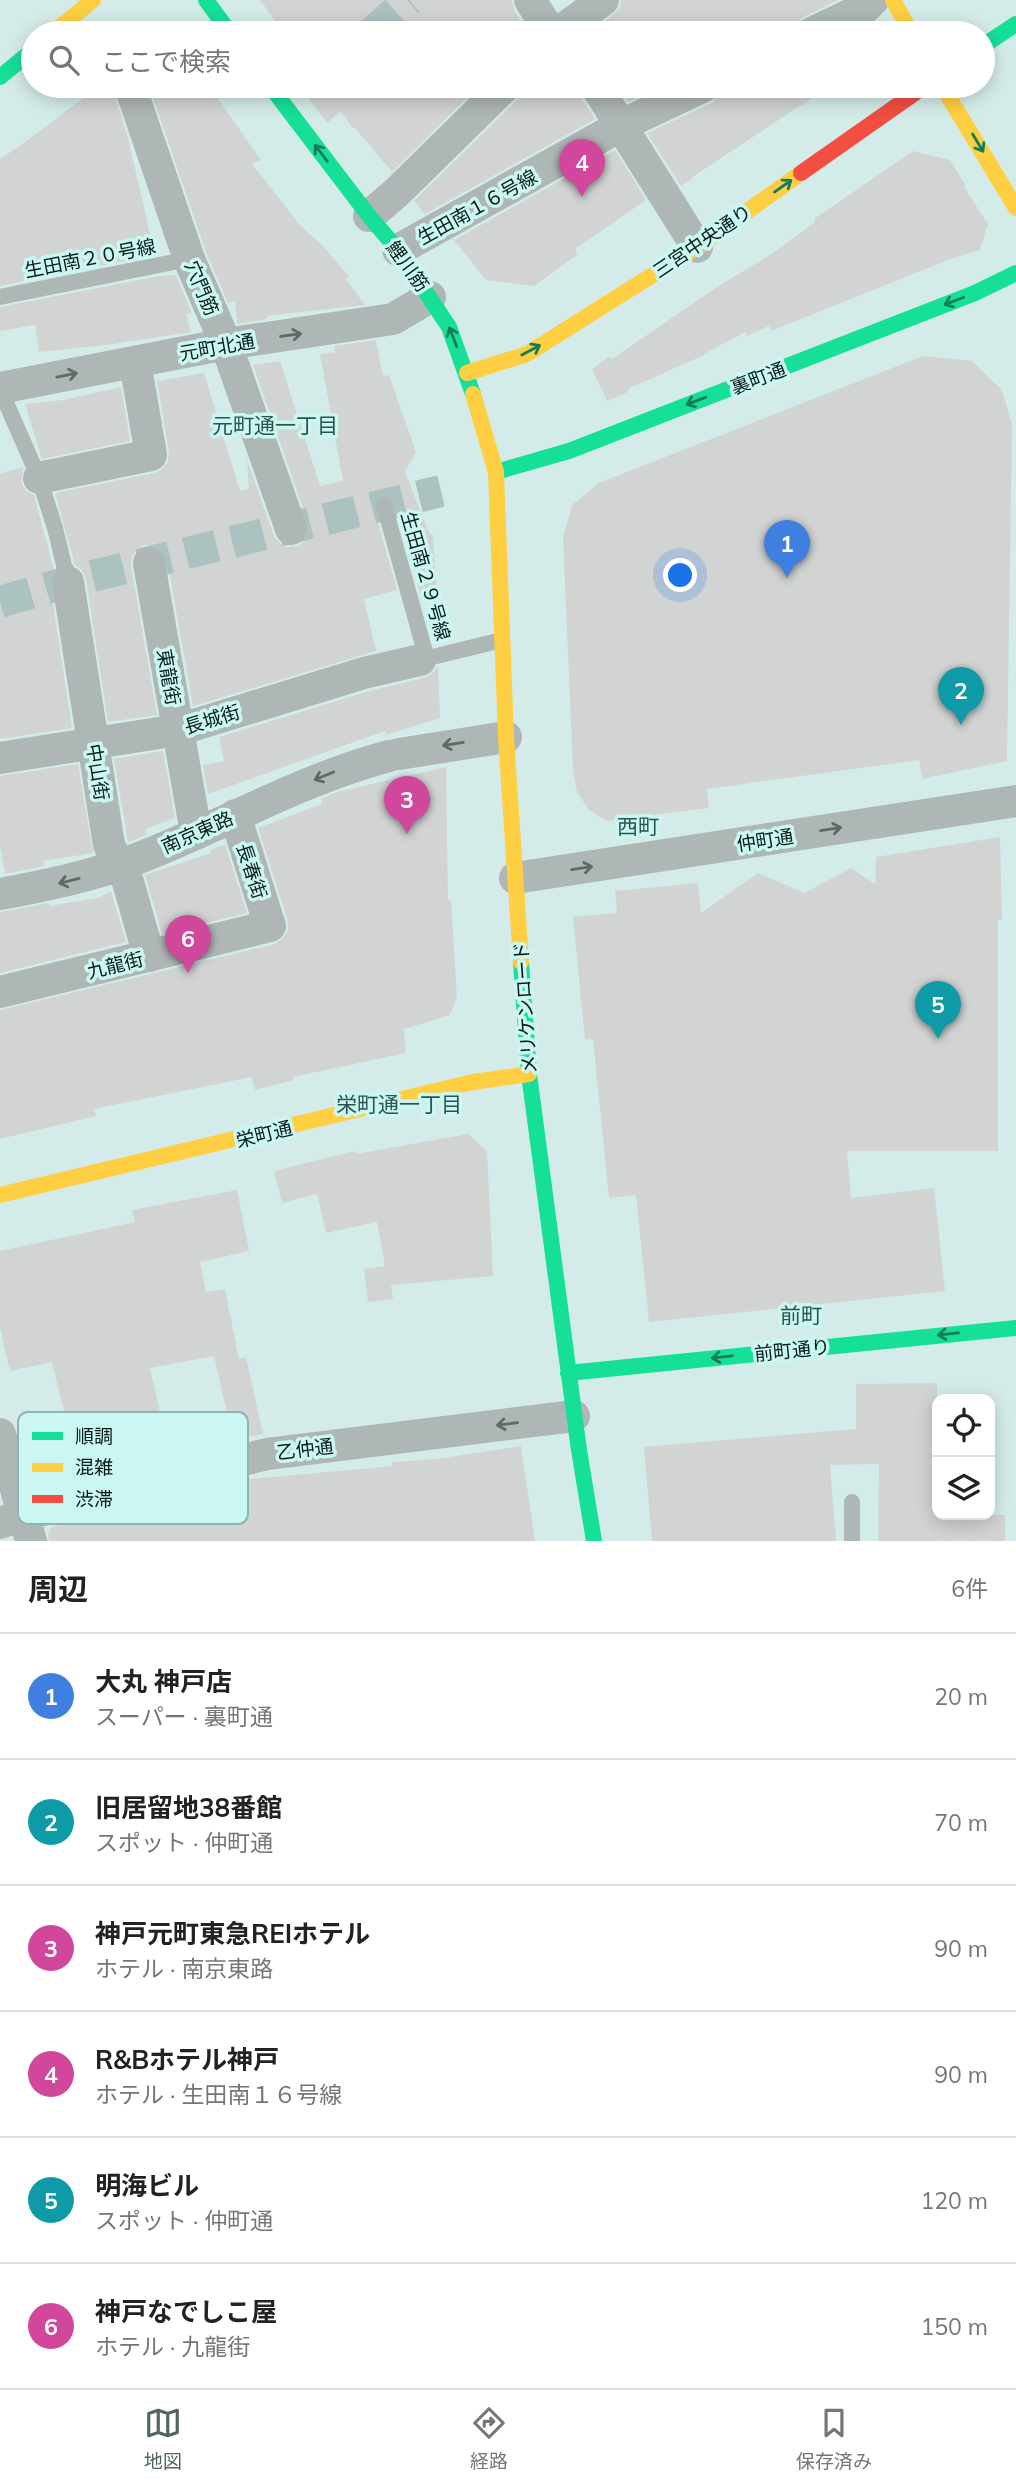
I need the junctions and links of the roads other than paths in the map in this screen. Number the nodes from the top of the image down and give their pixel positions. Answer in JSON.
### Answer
{"nodes":[{"id":1,"x":93,"y":0,"type":"edge"},
{"id":2,"x":206,"y":0,"type":"edge"},
{"id":3,"x":530,"y":0,"type":"edge"},
{"id":4,"x":603,"y":0,"type":"edge"},
{"id":5,"x":873,"y":0,"type":"edge"},
{"id":6,"x":893,"y":0,"type":"edge"},
{"id":7,"x":68,"y":21,"type":"edge"},
{"id":8,"x":221,"y":21,"type":"edge"},
{"id":9,"x":543,"y":21,"type":"edge"},
{"id":10,"x":576,"y":21,"type":"edge"},
{"id":11,"x":837,"y":21,"type":"edge"},
{"id":12,"x":904,"y":21,"type":"edge"},
{"id":13,"x":1016,"y":24,"type":"edge"},
{"id":14,"x":995,"y":38,"type":"edge"},
{"id":15,"x":21,"y":60,"type":"edge"},
{"id":16,"x":0,"y":77,"type":"edge"},
{"id":17,"x":134,"y":98,"type":"edge"},
{"id":18,"x":279,"y":98,"type":"edge"},
{"id":19,"x":493,"y":98,"type":"edge"},
{"id":20,"x":604,"y":98,"type":"edge"},
{"id":21,"x":679,"y":98,"type":"edge"},
{"id":22,"x":908,"y":98,"type":"edge"},
{"id":23,"x":949,"y":98,"type":"edge"},
{"id":24,"x":622,"y":125,"type":"junction"},
{"id":25,"x":1016,"y":208,"type":"edge"},
{"id":26,"x":369,"y":216,"type":"junction"},
{"id":27,"x":697,"y":247,"type":"junction"},
{"id":28,"x":398,"y":250,"type":"junction"},
{"id":29,"x":188,"y":259,"type":"junction"},
{"id":30,"x":1016,"y":273,"type":"edge"},
{"id":31,"x":0,"y":297,"type":"edge"},
{"id":32,"x":430,"y":297,"type":"junction"},
{"id":33,"x":226,"y":344,"type":"junction"},
{"id":34,"x":135,"y":362,"type":"junction"},
{"id":35,"x":467,"y":373,"type":"junction"},
{"id":36,"x":0,"y":388,"type":"edge"},
{"id":37,"x":496,"y":472,"type":"junction"},
{"id":38,"x":39,"y":478,"type":"junction"},
{"id":39,"x":384,"y":505,"type":"dead end"},
{"id":40,"x":291,"y":529,"type":"dead end"},
{"id":41,"x":149,"y":563,"type":"dead end"},
{"id":42,"x":68,"y":582,"type":"joint"},
{"id":43,"x":502,"y":640,"type":"junction"},
{"id":44,"x":424,"y":660,"type":"junction"},
{"id":45,"x":178,"y":730,"type":"junction"},
{"id":46,"x":506,"y":737,"type":"junction"},
{"id":47,"x":93,"y":743,"type":"junction"},
{"id":48,"x":0,"y":758,"type":"edge"},
{"id":49,"x":1016,"y":802,"type":"edge"},
{"id":50,"x":234,"y":816,"type":"junction"},
{"id":51,"x":196,"y":833,"type":"junction"},
{"id":52,"x":119,"y":865,"type":"junction"},
{"id":53,"x":515,"y":878,"type":"junction"},
{"id":54,"x":0,"y":894,"type":"edge"},
{"id":55,"x":270,"y":926,"type":"joint"},
{"id":56,"x":149,"y":956,"type":"junction"},
{"id":57,"x":0,"y":992,"type":"edge"},
{"id":58,"x":529,"y":1074,"type":"junction"},
{"id":59,"x":0,"y":1195,"type":"edge"},
{"id":60,"x":1016,"y":1328,"type":"edge"},
{"id":61,"x":568,"y":1373,"type":"junction"},
{"id":62,"x":574,"y":1416,"type":"junction"},
{"id":63,"x":0,"y":1434,"type":"edge"},
{"id":64,"x":248,"y":1459,"type":"edge"},
{"id":65,"x":852,"y":1502,"type":"dead end"},
{"id":66,"x":18,"y":1526,"type":"edge"},
{"id":67,"x":594,"y":1541,"type":"edge"},
{"id":68,"x":852,"y":1541,"type":"edge"}],
"edges":[{"from":1,"to":7,"type":"street"},
{"from":2,"to":8,"type":"street"},
{"from":3,"to":9,"type":"street"},
{"from":4,"to":10,"type":"street"},
{"from":5,"to":11,"type":"street"},
{"from":6,"to":12,"type":"street"},
{"from":13,"to":14,"type":"street"},
{"from":15,"to":16,"type":"street"},
{"from":17,"to":29,"type":"street","name":"穴門筋"},
{"from":26,"to":18,"type":"street","name":"鯉川筋","one_way":true},
{"from":19,"to":26,"type":"street"},
{"from":20,"to":24,"type":"street"},
{"from":21,"to":24,"type":"street","name":"生田南１６号線"},
{"from":27,"to":22,"type":"street","name":"三宮中央通り","one_way":true},
{"from":23,"to":25,"type":"street","one_way":true},
{"from":24,"to":27,"type":"street"},
{"from":24,"to":28,"type":"street","name":"生田南１６号線"},
{"from":26,"to":28,"type":"street","name":"鯉川筋"},
{"from":35,"to":27,"type":"street","name":"三宮中央通り","one_way":true},
{"from":28,"to":32,"type":"street","name":"鯉川筋"},
{"from":29,"to":31,"type":"lane","name":"生田南２０号線"},
{"from":29,"to":33,"type":"street","name":"穴門筋"},
{"from":30,"to":37,"type":"street","name":"裏町通","one_way":true},
{"from":33,"to":32,"type":"street","name":"元町北通","one_way":true},
{"from":35,"to":32,"type":"street","name":"鯉川筋","one_way":true},
{"from":33,"to":34,"type":"street","name":"元町北通"},
{"from":33,"to":40,"type":"street","name":"穴門筋"},
{"from":36,"to":34,"type":"street","name":"元町北通","one_way":true},
{"from":34,"to":38,"type":"street"},
{"from":35,"to":37,"type":"street","name":"鯉川筋"},
{"from":36,"to":38,"type":"lane"},
{"from":37,"to":43,"type":"street","name":"メリケンロード"},
{"from":38,"to":42,"type":"lane"},
{"from":39,"to":44,"type":"lane","name":"生田南２９号線"},
{"from":41,"to":45,"type":"street","name":"東龍街"},
{"from":42,"to":47,"type":"street","name":"中山街"},
{"from":43,"to":44,"type":"lane"},
{"from":43,"to":46,"type":"street","name":"メリケンロード"},
{"from":44,"to":45,"type":"street","name":"長城街"},
{"from":45,"to":47,"type":"street","name":"長城街"},
{"from":45,"to":51,"type":"street","name":"東龍街"},
{"from":46,"to":50,"type":"street","name":"南京東路","one_way":true},
{"from":46,"to":53,"type":"street","name":"メリケンロード"},
{"from":47,"to":48,"type":"street","name":"長城街"},
{"from":47,"to":52,"type":"street","name":"中山街"},
{"from":53,"to":49,"type":"street","name":"仲町通","one_way":true},
{"from":50,"to":51,"type":"street","name":"南京東路"},
{"from":50,"to":55,"type":"street","name":"長春街"},
{"from":51,"to":52,"type":"street","name":"南京東路"},
{"from":52,"to":54,"type":"street","name":"南京東路","one_way":true},
{"from":52,"to":56,"type":"street","name":"中山街"},
{"from":53,"to":58,"type":"street","name":"メリケンロード"},
{"from":55,"to":56,"type":"street","name":"九龍街"},
{"from":56,"to":57,"type":"street","name":"九龍街"},
{"from":58,"to":59,"type":"street","name":"栄町通"},
{"from":58,"to":61,"type":"street","name":"メリケンロード"},
{"from":60,"to":61,"type":"street","name":"前町通り","one_way":true},
{"from":61,"to":62,"type":"street","name":"メリケンロード"},
{"from":62,"to":64,"type":"street","name":"乙仲通","one_way":true},
{"from":62,"to":67,"type":"street","name":"メリケンロード"},
{"from":63,"to":66,"type":"street"},
{"from":65,"to":68,"type":"lane"}]}
